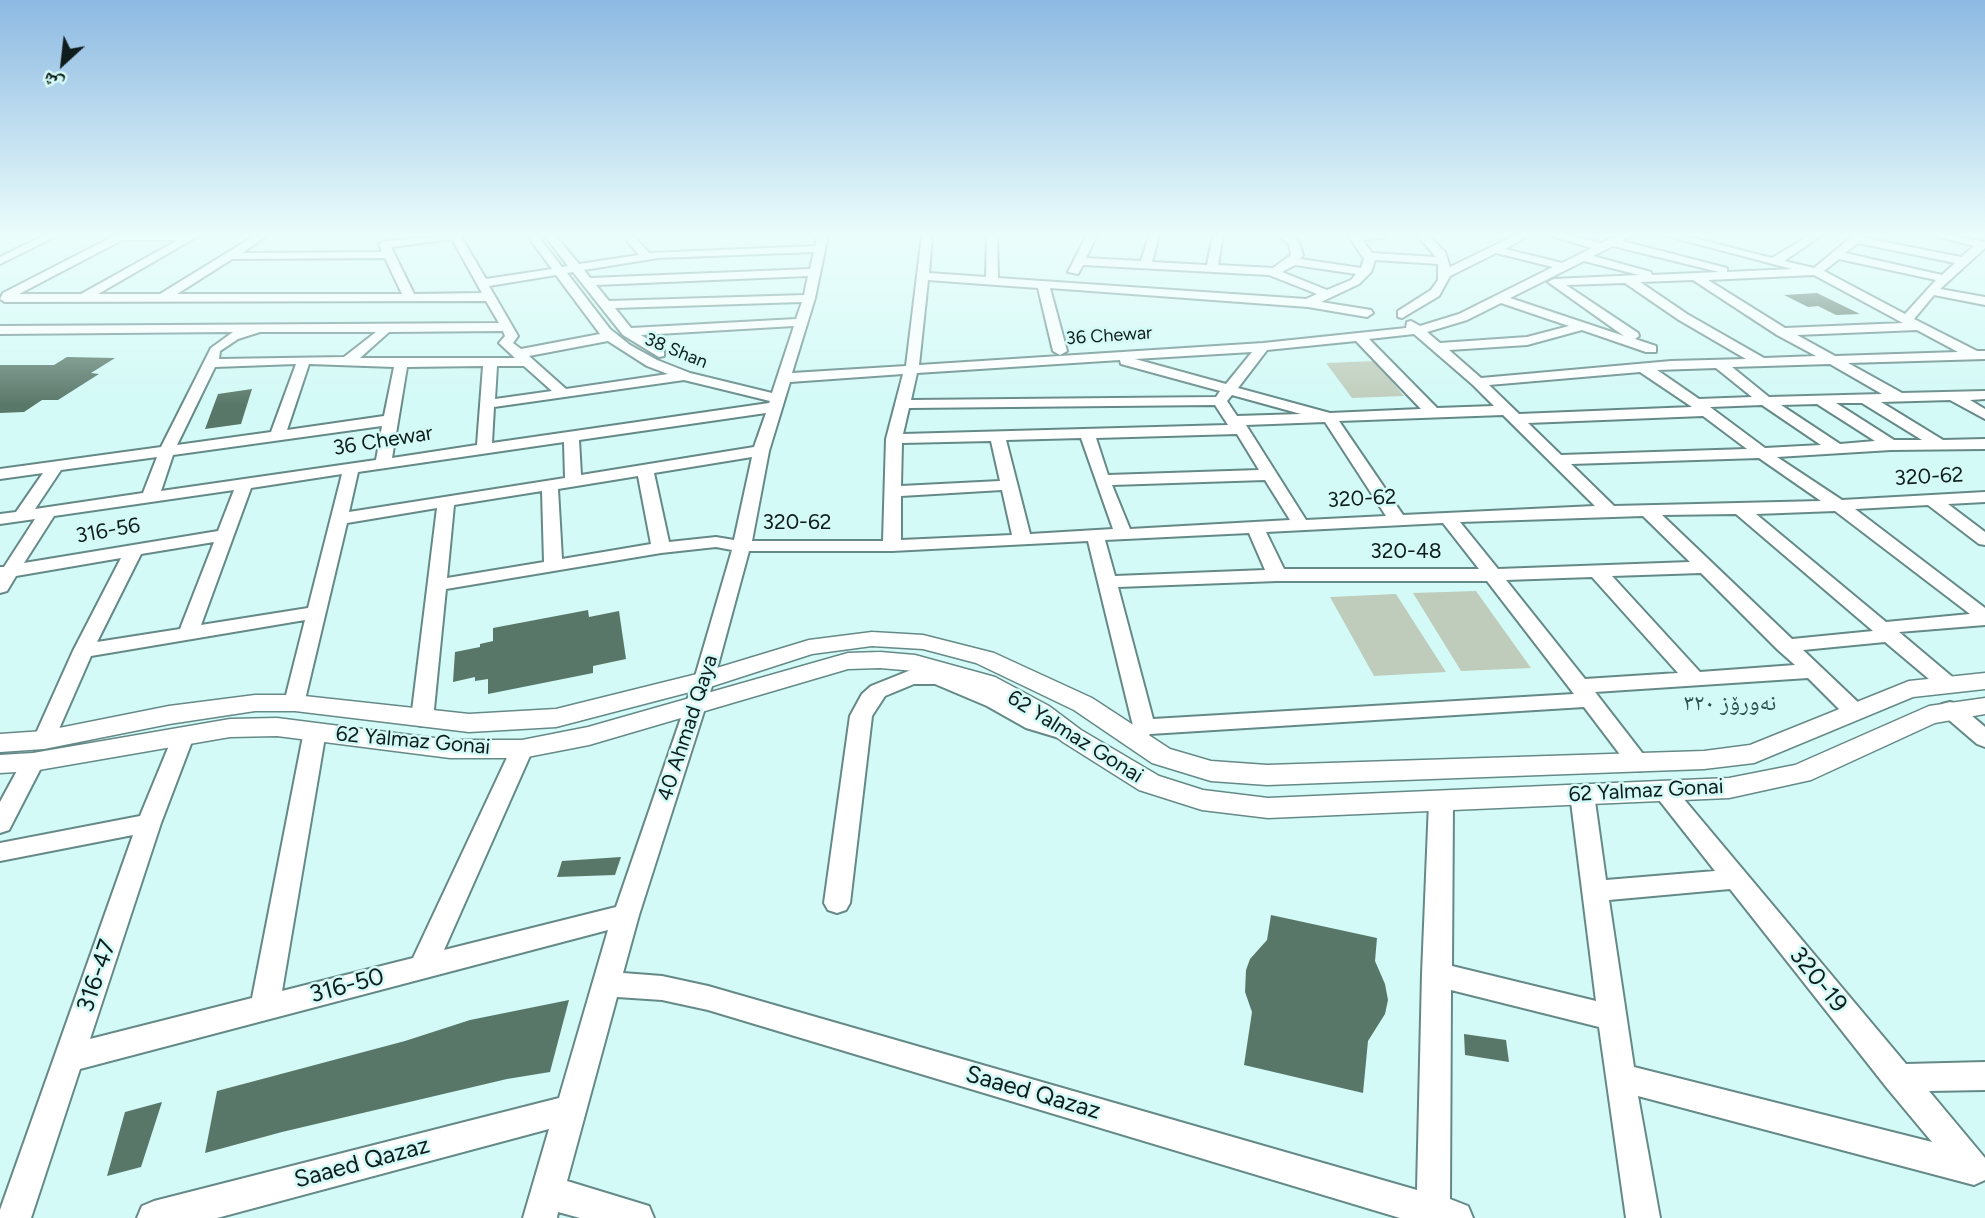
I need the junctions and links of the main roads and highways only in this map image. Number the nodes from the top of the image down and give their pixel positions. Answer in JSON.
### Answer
{"nodes":[{"id":1,"x":1985,"y":681,"type":"edge"},
{"id":2,"x":700,"y":693,"type":"junction"},
{"id":3,"x":1950,"y":697,"type":"junction"},
{"id":4,"x":1985,"y":706,"type":"edge"},
{"id":5,"x":1816,"y":728,"type":"junction"},
{"id":6,"x":0,"y":743,"type":"edge"},
{"id":7,"x":1853,"y":750,"type":"junction"},
{"id":8,"x":39,"y":751,"type":"junction"},
{"id":9,"x":0,"y":765,"type":"edge"}],
"edges":[{"from":1,"to":3,"type":"main road","name":"62 Yalmaz Gonai"},
{"from":2,"to":5,"type":"main road","name":"62 Yalmaz Gonai"},
{"from":2,"to":7,"type":"main road","name":"62 Yalmaz Gonai"},
{"from":2,"to":8,"type":"main road","name":"62 Yalmaz Gonai"},
{"from":2,"to":8,"type":"main road","name":"62 Yalmaz Gonai"},
{"from":3,"to":4,"type":"main road","name":"62 Yalmaz Gonai"},
{"from":3,"to":5,"type":"main road","name":"62 Yalmaz Gonai"},
{"from":3,"to":7,"type":"main road","name":"62 Yalmaz Gonai"},
{"from":5,"to":7,"type":"main road"},
{"from":6,"to":8,"type":"main road","name":"62 Yalmaz Gonai"},
{"from":8,"to":9,"type":"main road","name":"62 Yalmaz Gonai"}]}
